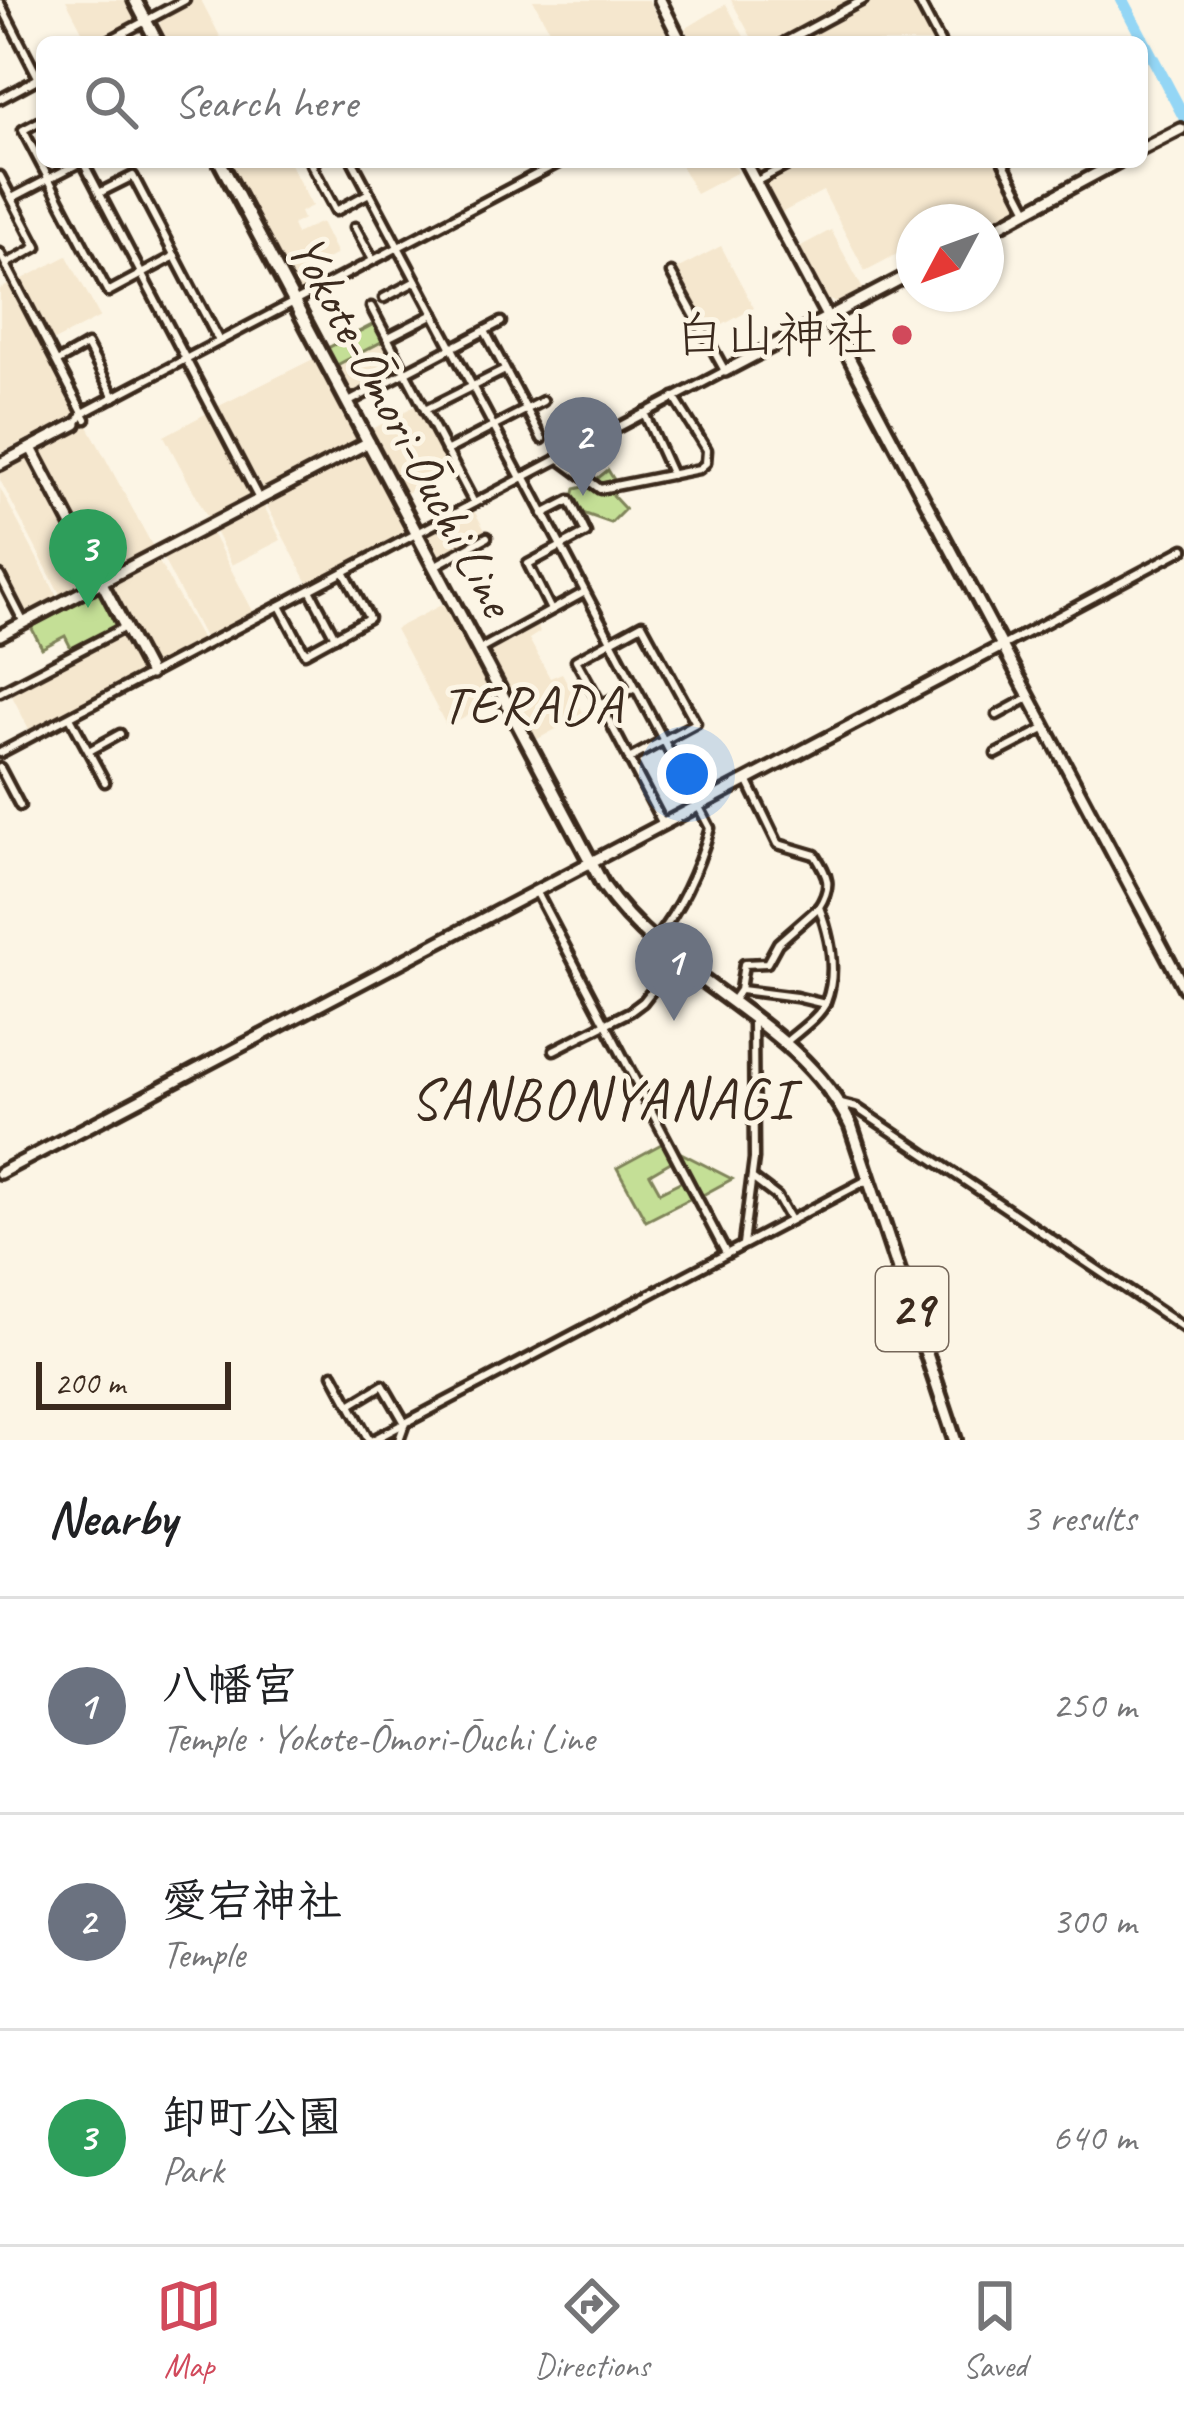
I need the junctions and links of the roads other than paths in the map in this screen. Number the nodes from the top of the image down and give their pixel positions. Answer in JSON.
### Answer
{"nodes":[{"id":1,"x":135,"y":0,"type":"edge"},
{"id":2,"x":184,"y":0,"type":"edge"},
{"id":3,"x":660,"y":0,"type":"edge"},
{"id":4,"x":862,"y":0,"type":"edge"},
{"id":5,"x":918,"y":0,"type":"edge"},
{"id":6,"x":0,"y":3,"type":"edge"},
{"id":7,"x":146,"y":21,"type":"junction"},
{"id":8,"x":117,"y":36,"type":"edge"},
{"id":9,"x":154,"y":36,"type":"edge"},
{"id":10,"x":678,"y":36,"type":"edge"},
{"id":11,"x":796,"y":36,"type":"edge"},
{"id":12,"x":937,"y":36,"type":"edge"},
{"id":13,"x":36,"y":70,"type":"edge"},
{"id":14,"x":36,"y":80,"type":"edge"},
{"id":15,"x":0,"y":99,"type":"edge"},
{"id":16,"x":36,"y":123,"type":"edge"},
{"id":17,"x":1182,"y":128,"type":"edge"},
{"id":18,"x":1148,"y":146,"type":"edge"},
{"id":19,"x":36,"y":154,"type":"edge"},
{"id":20,"x":43,"y":168,"type":"edge"},
{"id":21,"x":70,"y":168,"type":"edge"},
{"id":22,"x":85,"y":168,"type":"edge"},
{"id":23,"x":223,"y":168,"type":"edge"},
{"id":24,"x":313,"y":168,"type":"edge"},
{"id":25,"x":356,"y":168,"type":"edge"},
{"id":26,"x":549,"y":168,"type":"edge"},
{"id":27,"x":748,"y":168,"type":"edge"},
{"id":28,"x":782,"y":168,"type":"edge"},
{"id":29,"x":1007,"y":168,"type":"edge"},
{"id":30,"x":1107,"y":168,"type":"edge"},
{"id":31,"x":0,"y":176,"type":"edge"},
{"id":32,"x":49,"y":179,"type":"junction"},
{"id":33,"x":755,"y":182,"type":"junction"},
{"id":34,"x":100,"y":193,"type":"junction"},
{"id":35,"x":369,"y":194,"type":"junction"},
{"id":36,"x":12,"y":198,"type":"junction"},
{"id":37,"x":1028,"y":210,"type":"junction"},
{"id":38,"x":1004,"y":223,"type":"edge"},
{"id":39,"x":355,"y":227,"type":"dead end"},
{"id":40,"x":398,"y":247,"type":"junction"},
{"id":41,"x":0,"y":253,"type":"edge"},
{"id":42,"x":175,"y":256,"type":"junction"},
{"id":43,"x":373,"y":260,"type":"junction"},
{"id":44,"x":6,"y":264,"type":"junction"},
{"id":45,"x":671,"y":273,"type":"dead end"},
{"id":46,"x":143,"y":274,"type":"junction"},
{"id":47,"x":416,"y":280,"type":"junction"},
{"id":48,"x":896,"y":282,"type":"edge"},
{"id":49,"x":384,"y":298,"type":"dead end"},
{"id":50,"x":294,"y":302,"type":"junction"},
{"id":51,"x":370,"y":307,"type":"dead end"},
{"id":52,"x":434,"y":314,"type":"junction"},
{"id":53,"x":828,"y":318,"type":"junction"},
{"id":54,"x":501,"y":322,"type":"dead end"},
{"id":55,"x":485,"y":331,"type":"junction"},
{"id":56,"x":387,"y":338,"type":"junction"},
{"id":57,"x":220,"y":342,"type":"junction"},
{"id":58,"x":452,"y":348,"type":"junction"},
{"id":59,"x":188,"y":358,"type":"junction"},
{"id":60,"x":57,"y":362,"type":"junction"},
{"id":61,"x":505,"y":370,"type":"junction"},
{"id":62,"x":725,"y":371,"type":"junction"},
{"id":63,"x":405,"y":373,"type":"junction"},
{"id":64,"x":472,"y":386,"type":"junction"},
{"id":65,"x":114,"y":397,"type":"junction"},
{"id":66,"x":674,"y":397,"type":"junction"},
{"id":67,"x":543,"y":401,"type":"dead end"},
{"id":68,"x":347,"y":403,"type":"junction"},
{"id":69,"x":425,"y":410,"type":"junction"},
{"id":70,"x":526,"y":410,"type":"junction"},
{"id":71,"x":573,"y":410,"type":"dead end"},
{"id":72,"x":644,"y":412,"type":"junction"},
{"id":73,"x":82,"y":419,"type":"junction"},
{"id":74,"x":494,"y":427,"type":"junction"},
{"id":75,"x":542,"y":439,"type":"dead end"},
{"id":76,"x":369,"y":442,"type":"junction"},
{"id":77,"x":588,"y":442,"type":"junction"},
{"id":78,"x":31,"y":448,"type":"junction"},
{"id":79,"x":446,"y":451,"type":"junction"},
{"id":80,"x":558,"y":458,"type":"junction"},
{"id":81,"x":0,"y":464,"type":"edge"},
{"id":82,"x":672,"y":475,"type":"junction"},
{"id":83,"x":522,"y":477,"type":"junction"},
{"id":84,"x":260,"y":499,"type":"junction"},
{"id":85,"x":474,"y":503,"type":"junction"},
{"id":86,"x":543,"y":514,"type":"junction"},
{"id":87,"x":415,"y":534,"type":"junction"},
{"id":88,"x":487,"y":537,"type":"dead end"},
{"id":89,"x":560,"y":547,"type":"junction"},
{"id":90,"x":1184,"y":549,"type":"edge"},
{"id":91,"x":433,"y":567,"type":"junction"},
{"id":92,"x":344,"y":572,"type":"junction"},
{"id":93,"x":0,"y":577,"type":"edge"},
{"id":94,"x":102,"y":581,"type":"junction"},
{"id":95,"x":310,"y":590,"type":"junction"},
{"id":96,"x":583,"y":593,"type":"junction"},
{"id":97,"x":280,"y":606,"type":"junction"},
{"id":98,"x":551,"y":610,"type":"junction"},
{"id":99,"x":24,"y":622,"type":"junction"},
{"id":100,"x":124,"y":627,"type":"junction"},
{"id":101,"x":0,"y":635,"type":"edge"},
{"id":102,"x":335,"y":637,"type":"junction"},
{"id":103,"x":610,"y":642,"type":"junction"},
{"id":104,"x":1002,"y":646,"type":"junction"},
{"id":105,"x":478,"y":651,"type":"junction"},
{"id":106,"x":150,"y":674,"type":"junction"},
{"id":107,"x":633,"y":688,"type":"junction"},
{"id":108,"x":0,"y":692,"type":"edge"},
{"id":109,"x":1030,"y":697,"type":"junction"},
{"id":110,"x":601,"y":705,"type":"junction"},
{"id":111,"x":998,"y":715,"type":"dead end"},
{"id":112,"x":70,"y":717,"type":"junction"},
{"id":113,"x":1047,"y":728,"type":"junction"},
{"id":114,"x":120,"y":734,"type":"dead end"},
{"id":115,"x":662,"y":741,"type":"junction"},
{"id":116,"x":89,"y":751,"type":"junction"},
{"id":117,"x":0,"y":753,"type":"edge"},
{"id":118,"x":996,"y":754,"type":"dead end"},
{"id":119,"x":629,"y":759,"type":"junction"},
{"id":120,"x":0,"y":768,"type":"edge"},
{"id":121,"x":747,"y":780,"type":"junction"},
{"id":122,"x":105,"y":782,"type":"dead end"},
{"id":123,"x":695,"y":805,"type":"junction"},
{"id":124,"x":20,"y":806,"type":"dead end"},
{"id":125,"x":662,"y":821,"type":"junction"},
{"id":126,"x":589,"y":862,"type":"junction"},
{"id":127,"x":536,"y":891,"type":"junction"},
{"id":128,"x":819,"y":907,"type":"junction"},
{"id":129,"x":652,"y":944,"type":"junction"},
{"id":130,"x":674,"y":961,"type":"junction"},
{"id":131,"x":1184,"y":988,"type":"edge"},
{"id":132,"x":740,"y":990,"type":"junction"},
{"id":133,"x":732,"y":1003,"type":"junction"},
{"id":134,"x":825,"y":1004,"type":"junction"},
{"id":135,"x":753,"y":1018,"type":"junction"},
{"id":136,"x":605,"y":1022,"type":"junction"},
{"id":137,"x":785,"y":1043,"type":"junction"},
{"id":138,"x":554,"y":1050,"type":"dead end"},
{"id":139,"x":841,"y":1104,"type":"junction"},
{"id":140,"x":0,"y":1173,"type":"edge"},
{"id":141,"x":752,"y":1178,"type":"junction"},
{"id":142,"x":869,"y":1179,"type":"junction"},
{"id":143,"x":790,"y":1219,"type":"junction"},
{"id":144,"x":743,"y":1244,"type":"junction"},
{"id":145,"x":726,"y":1253,"type":"junction"},
{"id":146,"x":1184,"y":1328,"type":"edge"},
{"id":147,"x":333,"y":1374,"type":"dead end"},
{"id":148,"x":350,"y":1405,"type":"junction"},
{"id":149,"x":405,"y":1423,"type":"junction"},
{"id":150,"x":371,"y":1440,"type":"edge"},
{"id":151,"x":399,"y":1440,"type":"edge"},
{"id":152,"x":955,"y":1440,"type":"edge"}],
"edges":[{"from":1,"to":7,"type":"main road"},
{"from":2,"to":7,"type":"street"},
{"from":3,"to":10,"type":"street"},
{"from":4,"to":11,"type":"street"},
{"from":5,"to":12,"type":"street"},
{"from":6,"to":13,"type":"street"},
{"from":7,"to":8,"type":"street"},
{"from":7,"to":9,"type":"main road"},
{"from":14,"to":15,"type":"street"},
{"from":16,"to":19,"type":"street"},
{"from":17,"to":18,"type":"street"},
{"from":20,"to":32,"type":"street"},
{"from":21,"to":32,"type":"street"},
{"from":22,"to":34,"type":"street"},
{"from":23,"to":50,"type":"main road","name":"Yokote-Ōmori-Ōuchi Line","number":"29"},
{"from":24,"to":35,"type":"street"},
{"from":25,"to":35,"type":"street"},
{"from":26,"to":40,"type":"street"},
{"from":27,"to":33,"type":"street"},
{"from":28,"to":33,"type":"street"},
{"from":29,"to":37,"type":"street"},
{"from":30,"to":37,"type":"street"},
{"from":31,"to":36,"type":"street"},
{"from":32,"to":36,"type":"street"},
{"from":32,"to":46,"type":"street"},
{"from":33,"to":53,"type":"street"},
{"from":34,"to":42,"type":"street"},
{"from":34,"to":46,"type":"street"},
{"from":35,"to":40,"type":"street"},
{"from":36,"to":44,"type":"street"},
{"from":37,"to":38,"type":"street"},
{"from":39,"to":43,"type":"street"},
{"from":40,"to":43,"type":"street"},
{"from":40,"to":47,"type":"street"},
{"from":41,"to":44,"type":"street"},
{"from":42,"to":46,"type":"street"},
{"from":42,"to":57,"type":"street"},
{"from":43,"to":50,"type":"street"},
{"from":44,"to":60,"type":"street"},
{"from":45,"to":62,"type":"street"},
{"from":46,"to":59,"type":"street"},
{"from":47,"to":49,"type":"street"},
{"from":47,"to":52,"type":"street"},
{"from":48,"to":53,"type":"street"},
{"from":50,"to":57,"type":"street"},
{"from":50,"to":68,"type":"main road","name":"Yokote-Ōmori-Ōuchi Line","number":"29"},
{"from":51,"to":56,"type":"street"},
{"from":52,"to":56,"type":"street"},
{"from":52,"to":58,"type":"street"},
{"from":53,"to":62,"type":"street"},
{"from":53,"to":104,"type":"street"},
{"from":54,"to":55,"type":"street"},
{"from":55,"to":58,"type":"street"},
{"from":55,"to":61,"type":"street"},
{"from":56,"to":63,"type":"street"},
{"from":57,"to":59,"type":"street"},
{"from":58,"to":63,"type":"street"},
{"from":58,"to":64,"type":"street"},
{"from":59,"to":65,"type":"street"},
{"from":59,"to":84,"type":"street"},
{"from":60,"to":65,"type":"street"},
{"from":60,"to":73,"type":"street"},
{"from":61,"to":64,"type":"street"},
{"from":61,"to":70,"type":"street"},
{"from":62,"to":66,"type":"street"},
{"from":63,"to":68,"type":"street"},
{"from":63,"to":69,"type":"street"},
{"from":64,"to":69,"type":"street"},
{"from":64,"to":74,"type":"street"},
{"from":65,"to":73,"type":"street"},
{"from":66,"to":72,"type":"street"},
{"from":66,"to":82,"type":"street"},
{"from":67,"to":70,"type":"street"},
{"from":68,"to":76,"type":"main road","name":"Yokote-Ōmori-Ōuchi Line","number":"29"},
{"from":69,"to":79,"type":"street"},
{"from":70,"to":74,"type":"street"},
{"from":70,"to":75,"type":"street"},
{"from":71,"to":77,"type":"street"},
{"from":72,"to":77,"type":"street"},
{"from":72,"to":82,"type":"street"},
{"from":73,"to":78,"type":"street"},
{"from":74,"to":79,"type":"street"},
{"from":74,"to":83,"type":"street"},
{"from":76,"to":84,"type":"street"},
{"from":76,"to":87,"type":"main road","name":"Yokote-Ōmori-Ōuchi Line","number":"29"},
{"from":77,"to":80,"type":"street"},
{"from":78,"to":81,"type":"street"},
{"from":78,"to":94,"type":"street"},
{"from":79,"to":85,"type":"street"},
{"from":80,"to":82,"type":"street"},
{"from":80,"to":83,"type":"street"},
{"from":83,"to":85,"type":"street"},
{"from":83,"to":86,"type":"street"},
{"from":84,"to":94,"type":"street"},
{"from":85,"to":87,"type":"street"},
{"from":86,"to":89,"type":"street"},
{"from":86,"to":89,"type":"street"},
{"from":87,"to":91,"type":"main road","name":"Yokote-Ōmori-Ōuchi Line","number":"29"},
{"from":87,"to":92,"type":"street"},
{"from":88,"to":91,"type":"street"},
{"from":89,"to":96,"type":"street"},
{"from":89,"to":98,"type":"street"},
{"from":90,"to":104,"type":"street"},
{"from":91,"to":105,"type":"main road","name":"Yokote-Ōmori-Ōuchi Line","number":"29"},
{"from":92,"to":95,"type":"street"},
{"from":92,"to":102,"type":"street"},
{"from":93,"to":99,"type":"street"},
{"from":94,"to":99,"type":"street"},
{"from":94,"to":100,"type":"street"},
{"from":95,"to":97,"type":"street"},
{"from":95,"to":102,"type":"street"},
{"from":96,"to":98,"type":"street"},
{"from":96,"to":103,"type":"street"},
{"from":97,"to":102,"type":"street"},
{"from":97,"to":106,"type":"street"},
{"from":98,"to":105,"type":"street"},
{"from":99,"to":101,"type":"street"},
{"from":100,"to":106,"type":"street"},
{"from":100,"to":108,"type":"street"},
{"from":103,"to":107,"type":"street"},
{"from":103,"to":110,"type":"street"},
{"from":103,"to":115,"type":"street"},
{"from":104,"to":109,"type":"street"},
{"from":104,"to":121,"type":"street"},
{"from":105,"to":126,"type":"main road","name":"Yokote-Ōmori-Ōuchi Line","number":"29"},
{"from":106,"to":112,"type":"street"},
{"from":107,"to":110,"type":"street"},
{"from":107,"to":115,"type":"street"},
{"from":109,"to":111,"type":"street"},
{"from":109,"to":113,"type":"street"},
{"from":110,"to":119,"type":"street"},
{"from":112,"to":116,"type":"street"},
{"from":112,"to":117,"type":"street"},
{"from":113,"to":118,"type":"street"},
{"from":113,"to":131,"type":"street"},
{"from":114,"to":116,"type":"street"},
{"from":115,"to":119,"type":"street"},
{"from":115,"to":123,"type":"street"},
{"from":116,"to":122,"type":"street"},
{"from":119,"to":125,"type":"street"},
{"from":120,"to":124,"type":"street"},
{"from":121,"to":123,"type":"street"},
{"from":121,"to":128,"type":"street"},
{"from":123,"to":125,"type":"street"},
{"from":123,"to":129,"type":"street"},
{"from":125,"to":126,"type":"street"},
{"from":126,"to":127,"type":"street"},
{"from":126,"to":129,"type":"main road","name":"Yokote-Ōmori-Ōuchi Line","number":"29"},
{"from":127,"to":136,"type":"street"},
{"from":127,"to":140,"type":"street"},
{"from":128,"to":132,"type":"street"},
{"from":128,"to":134,"type":"street"},
{"from":129,"to":130,"type":"main road","name":"Yokote-Ōmori-Ōuchi Line","number":"29"},
{"from":130,"to":133,"type":"main road","name":"Yokote-Ōmori-Ōuchi Line","number":"29"},
{"from":130,"to":136,"type":"street"},
{"from":132,"to":133,"type":"street"},
{"from":132,"to":134,"type":"street"},
{"from":133,"to":135,"type":"main road","name":"Yokote-Ōmori-Ōuchi Line","number":"29"},
{"from":134,"to":137,"type":"street"},
{"from":135,"to":137,"type":"main road","name":"Yokote-Ōmori-Ōuchi Line","number":"29"},
{"from":135,"to":141,"type":"street"},
{"from":136,"to":138,"type":"street"},
{"from":136,"to":145,"type":"street"},
{"from":137,"to":139,"type":"main road","name":"Yokote-Ōmori-Ōuchi Line","number":"29"},
{"from":139,"to":142,"type":"main road","name":"Yokote-Ōmori-Ōuchi Line","number":"29"},
{"from":139,"to":146,"type":"street"},
{"from":141,"to":143,"type":"street"},
{"from":141,"to":144,"type":"street"},
{"from":142,"to":143,"type":"street"},
{"from":142,"to":152,"type":"main road","name":"Yokote-Ōmori-Ōuchi Line","number":"29"},
{"from":143,"to":144,"type":"street"},
{"from":144,"to":145,"type":"street"},
{"from":145,"to":149,"type":"street"},
{"from":147,"to":148,"type":"street"},
{"from":148,"to":149,"type":"street"},
{"from":148,"to":150,"type":"street"},
{"from":149,"to":150,"type":"street"},
{"from":149,"to":151,"type":"street"}]}
